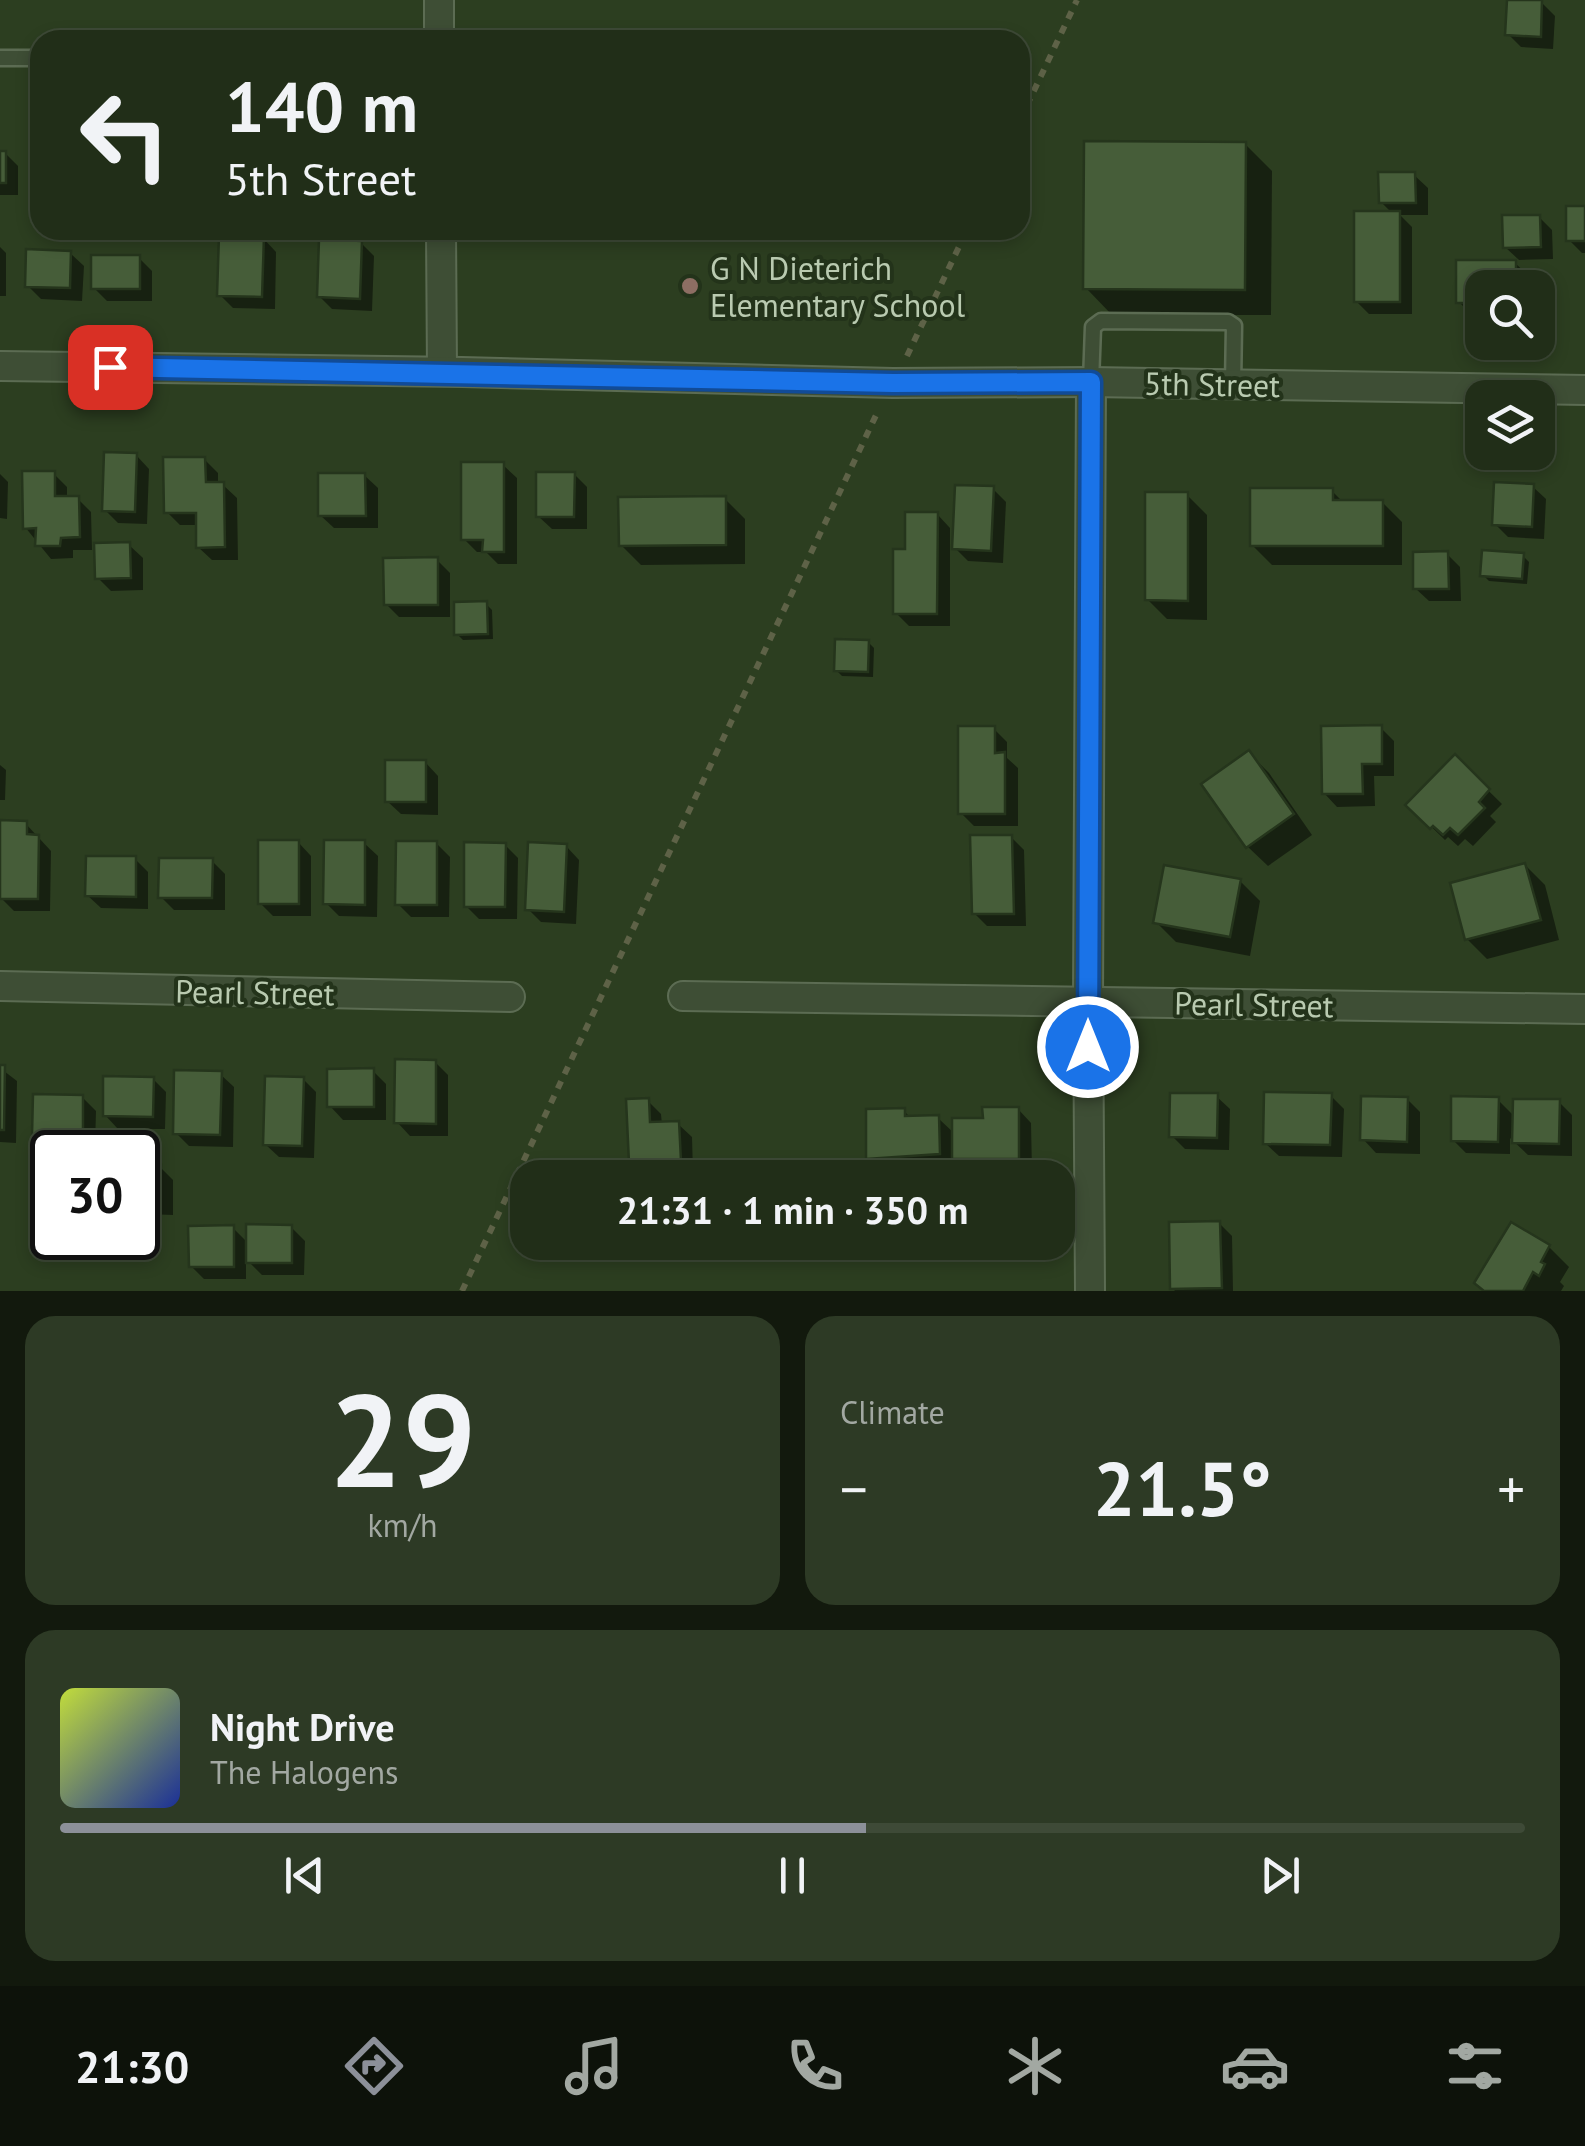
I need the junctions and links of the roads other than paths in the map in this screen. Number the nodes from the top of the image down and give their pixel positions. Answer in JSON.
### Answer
{"nodes":[{"id":1,"x":439,"y":0,"type":"edge"},
{"id":2,"x":439,"y":30,"type":"edge"},
{"id":3,"x":0,"y":58,"type":"edge"},
{"id":4,"x":30,"y":58,"type":"edge"},
{"id":5,"x":441,"y":240,"type":"edge"},
{"id":6,"x":0,"y":366,"type":"edge"},
{"id":7,"x":442,"y":371,"type":"junction"},
{"id":8,"x":1091,"y":382,"type":"junction"},
{"id":9,"x":1233,"y":385,"type":"junction"},
{"id":10,"x":1585,"y":390,"type":"edge"},
{"id":11,"x":0,"y":986,"type":"edge"},
{"id":12,"x":683,"y":996,"type":"dead end"},
{"id":13,"x":510,"y":997,"type":"dead end"},
{"id":14,"x":1088,"y":1002,"type":"junction"},
{"id":15,"x":1585,"y":1009,"type":"edge"},
{"id":16,"x":1090,"y":1291,"type":"edge"}],
"edges":[{"from":1,"to":2,"type":"street"},
{"from":3,"to":4,"type":"lane"},
{"from":5,"to":7,"type":"street"},
{"from":6,"to":7,"type":"street","name":"5th Street"},
{"from":7,"to":8,"type":"street","name":"5th Street"},
{"from":8,"to":9,"type":"street","name":"5th Street"},
{"from":8,"to":9,"type":"lane"},
{"from":8,"to":14,"type":"street"},
{"from":9,"to":10,"type":"street","name":"5th Street"},
{"from":11,"to":13,"type":"street","name":"Pearl Street"},
{"from":12,"to":14,"type":"street","name":"Pearl Street"},
{"from":14,"to":15,"type":"street","name":"Pearl Street"},
{"from":14,"to":16,"type":"street"}]}
